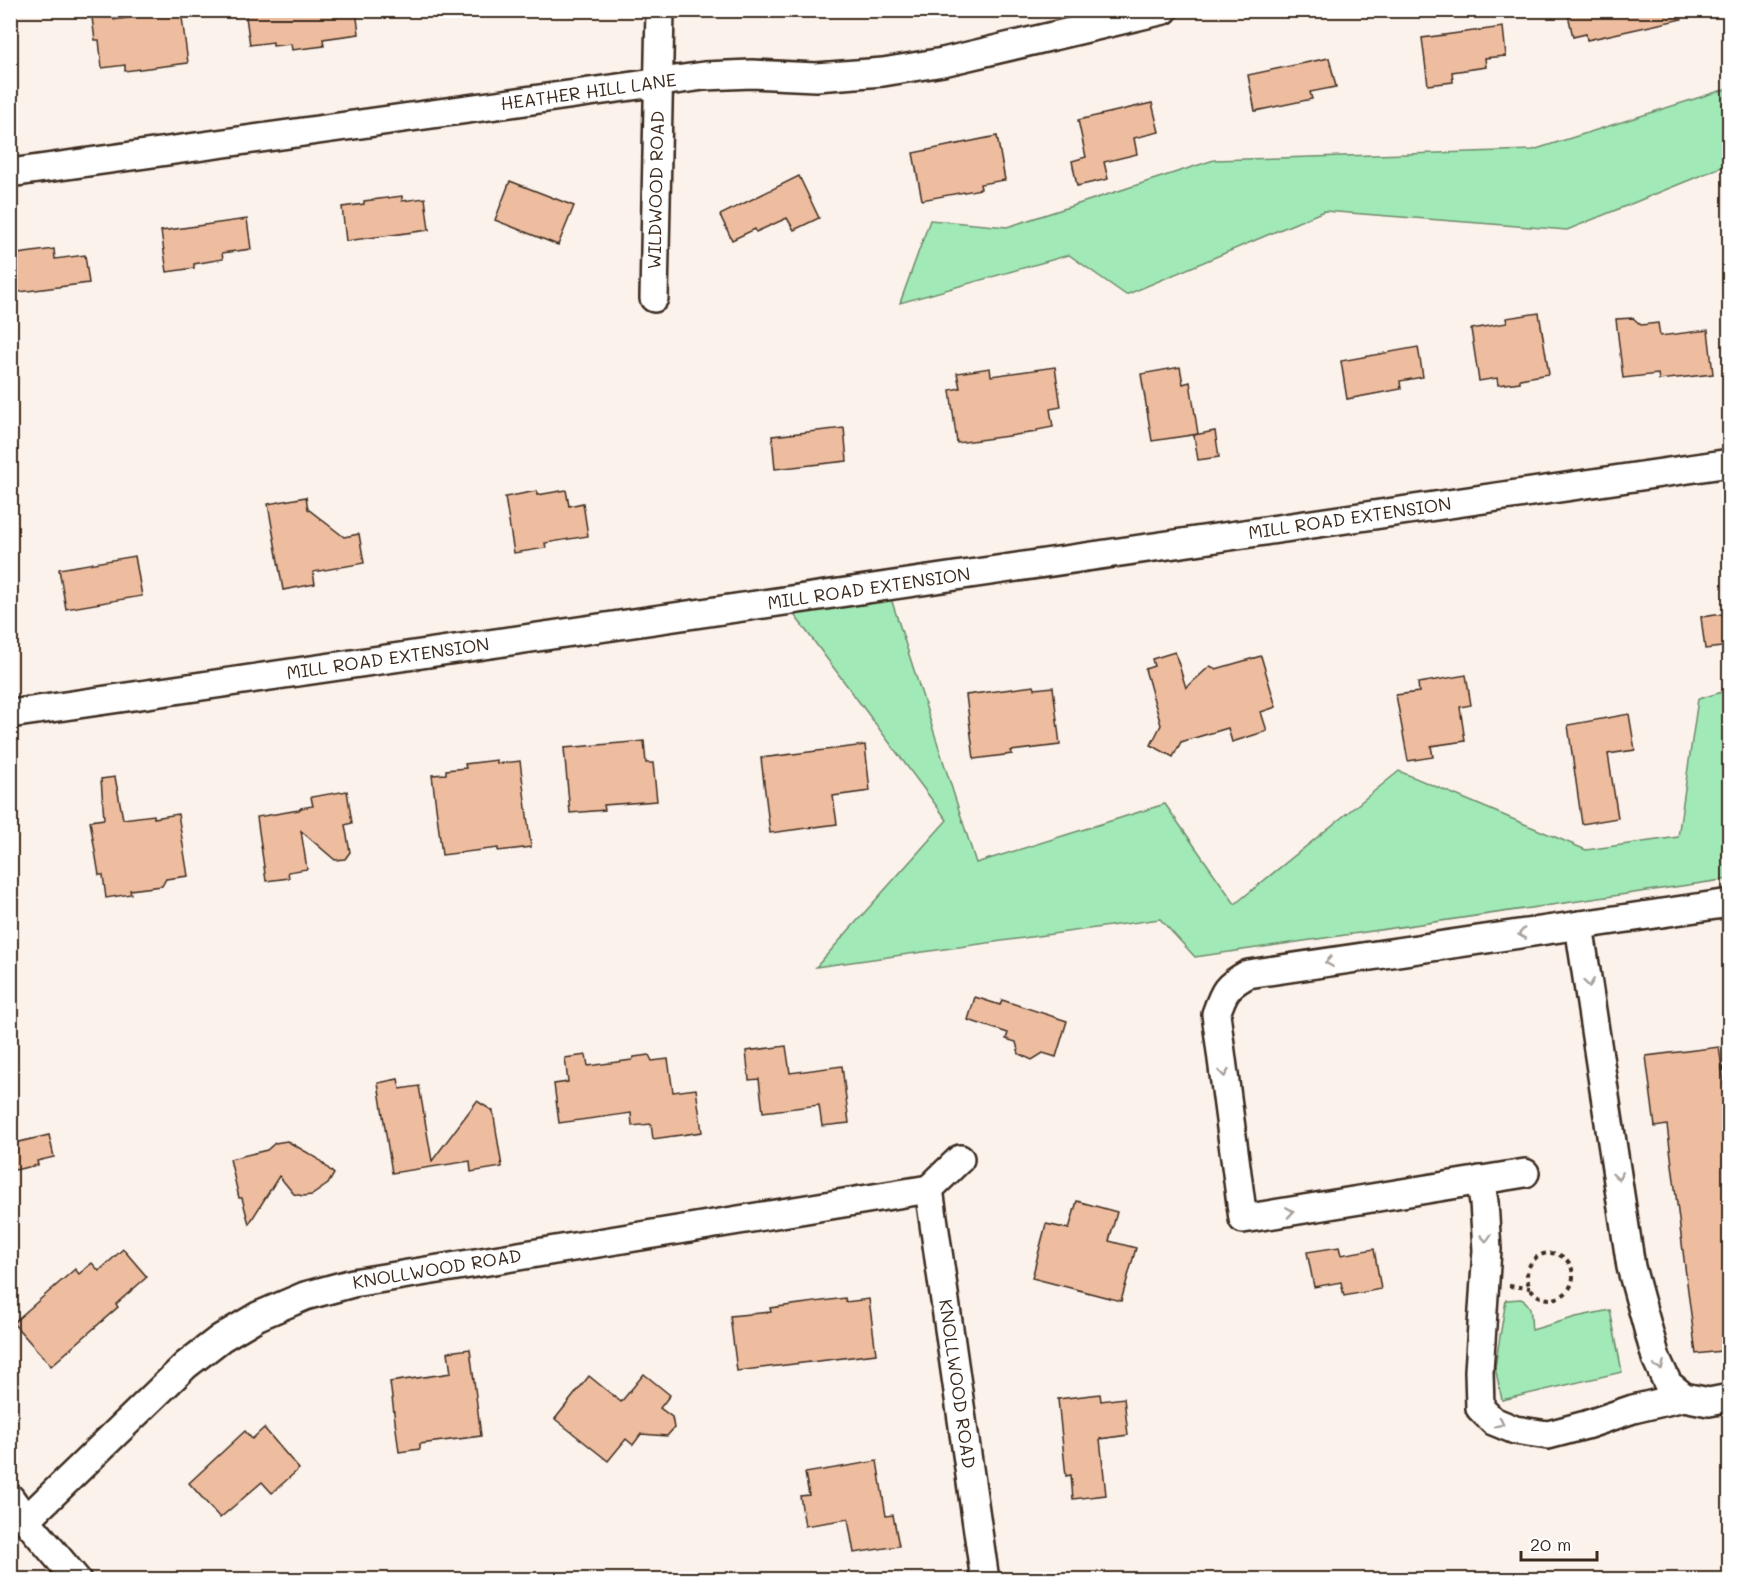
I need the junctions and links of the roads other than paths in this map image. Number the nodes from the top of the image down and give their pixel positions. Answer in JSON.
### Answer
{"nodes":[{"id":1,"x":660,"y":10,"type":"edge"},
{"id":2,"x":1164,"y":10,"type":"edge"},
{"id":3,"x":658,"y":83,"type":"junction"},
{"id":4,"x":10,"y":173,"type":"edge"},
{"id":5,"x":654,"y":298,"type":"dead end"},
{"id":6,"x":1730,"y":463,"type":"edge"},
{"id":7,"x":10,"y":714,"type":"edge"},
{"id":8,"x":1730,"y":903,"type":"edge"},
{"id":9,"x":1580,"y":925,"type":"junction"},
{"id":10,"x":960,"y":1159,"type":"dead end"},
{"id":11,"x":1525,"y":1173,"type":"dead end"},
{"id":12,"x":1480,"y":1180,"type":"junction"},
{"id":13,"x":929,"y":1189,"type":"junction"},
{"id":14,"x":1684,"y":1397,"type":"junction"},
{"id":15,"x":1730,"y":1398,"type":"edge"},
{"id":16,"x":10,"y":1497,"type":"edge"},
{"id":17,"x":26,"y":1520,"type":"junction"},
{"id":18,"x":77,"y":1580,"type":"edge"},
{"id":19,"x":985,"y":1580,"type":"edge"}],
"edges":[{"from":1,"to":3,"type":"street","name":"WILDWOOD ROAD"},
{"from":2,"to":3,"type":"street","name":"HEATHER HILL LANE"},
{"from":3,"to":4,"type":"street","name":"HEATHER HILL LANE"},
{"from":3,"to":5,"type":"street","name":"WILDWOOD ROAD"},
{"from":6,"to":7,"type":"street","name":"MILL ROAD EXTENSION"},
{"from":8,"to":9,"type":"street"},
{"from":9,"to":12,"type":"street","one_way":true},
{"from":9,"to":14,"type":"street","one_way":true},
{"from":10,"to":13,"type":"street"},
{"from":11,"to":12,"type":"street"},
{"from":12,"to":14,"type":"street","one_way":true},
{"from":13,"to":17,"type":"street","name":"KNOLLWOOD ROAD"},
{"from":13,"to":19,"type":"street","name":"KNOLLWOOD ROAD"},
{"from":14,"to":15,"type":"street"},
{"from":16,"to":17,"type":"street"},
{"from":17,"to":18,"type":"street"}]}
